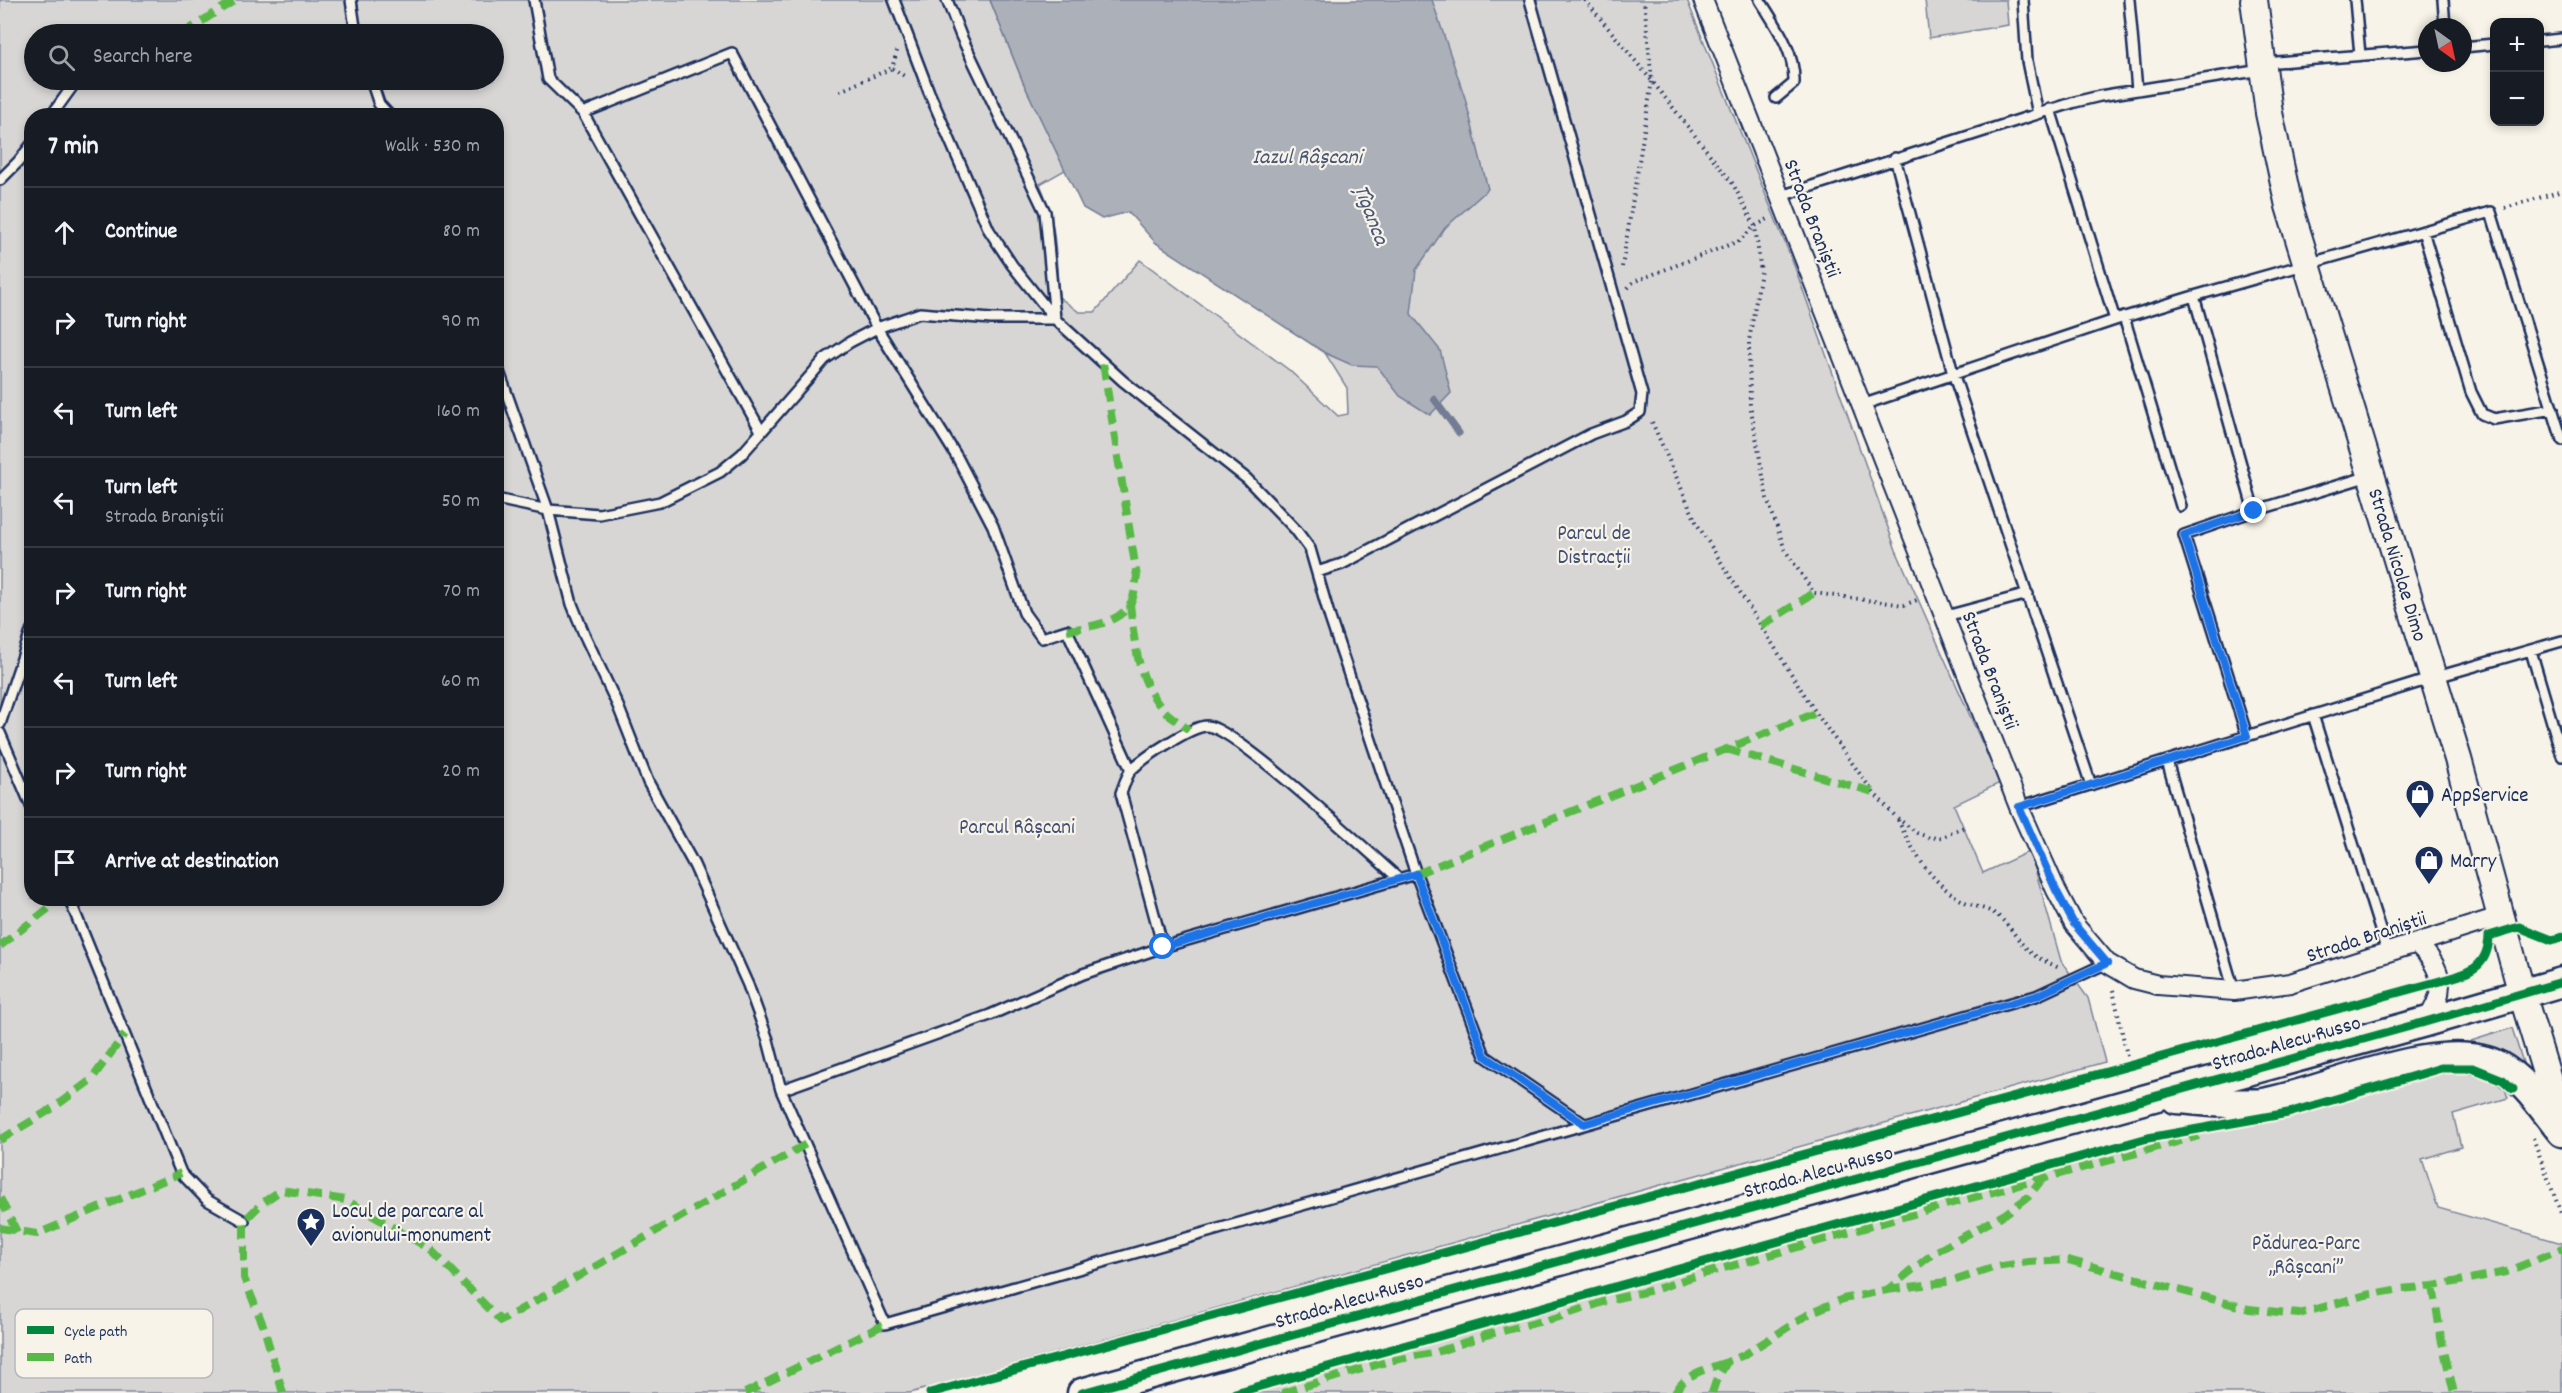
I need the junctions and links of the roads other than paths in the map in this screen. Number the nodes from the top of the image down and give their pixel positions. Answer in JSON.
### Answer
{"nodes":[{"id":1,"x":351,"y":0,"type":"edge"},
{"id":2,"x":534,"y":0,"type":"edge"},
{"id":3,"x":894,"y":0,"type":"edge"},
{"id":4,"x":947,"y":0,"type":"edge"},
{"id":5,"x":1530,"y":0,"type":"edge"},
{"id":6,"x":1702,"y":0,"type":"edge"},
{"id":7,"x":1760,"y":0,"type":"edge"},
{"id":8,"x":2023,"y":0,"type":"edge"},
{"id":9,"x":2129,"y":0,"type":"edge"},
{"id":10,"x":2254,"y":0,"type":"edge"},
{"id":11,"x":2355,"y":0,"type":"edge"},
{"id":12,"x":2443,"y":0,"type":"edge"},
{"id":13,"x":2444,"y":18,"type":"edge"},
{"id":14,"x":355,"y":24,"type":"edge"},
{"id":15,"x":2562,"y":39,"type":"edge"},
{"id":16,"x":2544,"y":41,"type":"edge"},
{"id":17,"x":2490,"y":44,"type":"edge"},
{"id":18,"x":2472,"y":46,"type":"edge"},
{"id":19,"x":2418,"y":51,"type":"edge"},
{"id":20,"x":2360,"y":55,"type":"junction"},
{"id":21,"x":2263,"y":66,"type":"junction"},
{"id":22,"x":70,"y":90,"type":"edge"},
{"id":23,"x":374,"y":90,"type":"edge"},
{"id":24,"x":2138,"y":90,"type":"junction"},
{"id":25,"x":1776,"y":98,"type":"dead end"},
{"id":26,"x":57,"y":108,"type":"edge"},
{"id":27,"x":383,"y":108,"type":"edge"},
{"id":28,"x":2050,"y":109,"type":"junction"},
{"id":29,"x":583,"y":112,"type":"junction"},
{"id":30,"x":2038,"y":114,"type":"junction"},
{"id":31,"x":24,"y":154,"type":"edge"},
{"id":32,"x":1895,"y":158,"type":"junction"},
{"id":33,"x":0,"y":180,"type":"edge"},
{"id":34,"x":1784,"y":203,"type":"junction"},
{"id":35,"x":2423,"y":231,"type":"junction"},
{"id":36,"x":2305,"y":263,"type":"junction"},
{"id":37,"x":2194,"y":296,"type":"junction"},
{"id":38,"x":2120,"y":318,"type":"junction"},
{"id":39,"x":1055,"y":319,"type":"junction"},
{"id":40,"x":877,"y":328,"type":"junction"},
{"id":41,"x":1953,"y":373,"type":"junction"},
{"id":42,"x":504,"y":386,"type":"edge"},
{"id":43,"x":1862,"y":405,"type":"junction"},
{"id":44,"x":2553,"y":409,"type":"junction"},
{"id":45,"x":762,"y":431,"type":"junction"},
{"id":46,"x":2562,"y":440,"type":"edge"},
{"id":47,"x":2371,"y":476,"type":"junction"},
{"id":48,"x":504,"y":501,"type":"edge"},
{"id":49,"x":2181,"y":506,"type":"dead end"},
{"id":50,"x":548,"y":510,"type":"junction"},
{"id":51,"x":2254,"y":511,"type":"junction"},
{"id":52,"x":1317,"y":572,"type":"junction"},
{"id":53,"x":2028,"y":594,"type":"junction"},
{"id":54,"x":1946,"y":616,"type":"junction"},
{"id":55,"x":2562,"y":641,"type":"edge"},
{"id":56,"x":2531,"y":651,"type":"junction"},
{"id":57,"x":24,"y":653,"type":"edge"},
{"id":58,"x":2433,"y":678,"type":"junction"},
{"id":59,"x":2313,"y":715,"type":"junction"},
{"id":60,"x":0,"y":724,"type":"edge"},
{"id":61,"x":0,"y":733,"type":"edge"},
{"id":62,"x":2247,"y":736,"type":"junction"},
{"id":63,"x":2562,"y":756,"type":"edge"},
{"id":64,"x":2167,"y":761,"type":"junction"},
{"id":65,"x":1131,"y":770,"type":"junction"},
{"id":66,"x":2091,"y":785,"type":"junction"},
{"id":67,"x":24,"y":789,"type":"edge"},
{"id":68,"x":2019,"y":807,"type":"junction"},
{"id":69,"x":1416,"y":874,"type":"junction"},
{"id":70,"x":1399,"y":879,"type":"junction"},
{"id":71,"x":72,"y":906,"type":"edge"},
{"id":72,"x":2504,"y":923,"type":"junction"},
{"id":73,"x":2416,"y":943,"type":"junction"},
{"id":74,"x":1163,"y":947,"type":"junction"},
{"id":75,"x":2387,"y":952,"type":"junction"},
{"id":76,"x":2107,"y":963,"type":"junction"},
{"id":77,"x":2562,"y":982,"type":"edge"},
{"id":78,"x":2234,"y":991,"type":"junction"},
{"id":79,"x":2522,"y":994,"type":"junction"},
{"id":80,"x":2425,"y":1022,"type":"junction"},
{"id":81,"x":781,"y":1090,"type":"junction"},
{"id":82,"x":2150,"y":1098,"type":"junction"},
{"id":83,"x":1584,"y":1124,"type":"junction"},
{"id":84,"x":2562,"y":1125,"type":"edge"},
{"id":85,"x":2562,"y":1132,"type":"edge"},
{"id":86,"x":244,"y":1221,"type":"dead end"},
{"id":87,"x":1082,"y":1393,"type":"edge"}],
"edges":[{"from":1,"to":14,"type":"lane"},
{"from":2,"to":29,"type":"lane"},
{"from":3,"to":39,"type":"lane"},
{"from":4,"to":39,"type":"lane"},
{"from":5,"to":52,"type":"lane"},
{"from":6,"to":34,"type":"street","name":"Strada Braniștii"},
{"from":7,"to":25,"type":"lane"},
{"from":8,"to":30,"type":"lane"},
{"from":9,"to":24,"type":"lane"},
{"from":10,"to":21,"type":"main road","name":"Strada Nicolae Dimo"},
{"from":11,"to":20,"type":"lane"},
{"from":12,"to":13,"type":"lane"},
{"from":15,"to":16,"type":"lane"},
{"from":17,"to":18,"type":"lane"},
{"from":19,"to":20,"type":"lane"},
{"from":20,"to":21,"type":"lane"},
{"from":21,"to":24,"type":"lane"},
{"from":21,"to":36,"type":"main road","name":"Strada Nicolae Dimo"},
{"from":22,"to":26,"type":"lane"},
{"from":23,"to":27,"type":"lane"},
{"from":24,"to":28,"type":"lane"},
{"from":28,"to":30,"type":"lane"},
{"from":28,"to":38,"type":"lane"},
{"from":29,"to":40,"type":"lane"},
{"from":29,"to":45,"type":"lane"},
{"from":30,"to":32,"type":"lane"},
{"from":31,"to":33,"type":"lane"},
{"from":32,"to":34,"type":"lane"},
{"from":32,"to":41,"type":"lane"},
{"from":34,"to":43,"type":"street","name":"Strada Braniștii"},
{"from":35,"to":36,"type":"lane"},
{"from":35,"to":44,"type":"lane"},
{"from":35,"to":44,"type":"lane"},
{"from":36,"to":37,"type":"lane"},
{"from":36,"to":47,"type":"main road","name":"Strada Nicolae Dimo"},
{"from":37,"to":38,"type":"lane"},
{"from":37,"to":51,"type":"lane"},
{"from":38,"to":41,"type":"lane"},
{"from":38,"to":49,"type":"lane"},
{"from":39,"to":40,"type":"lane"},
{"from":39,"to":52,"type":"lane"},
{"from":40,"to":45,"type":"lane"},
{"from":40,"to":65,"type":"lane"},
{"from":41,"to":43,"type":"lane"},
{"from":41,"to":53,"type":"lane"},
{"from":42,"to":50,"type":"lane"},
{"from":43,"to":54,"type":"street","name":"Strada Braniștii"},
{"from":44,"to":46,"type":"lane"},
{"from":45,"to":50,"type":"lane"},
{"from":47,"to":51,"type":"lane"},
{"from":47,"to":58,"type":"main road","name":"Strada Nicolae Dimo"},
{"from":48,"to":50,"type":"lane"},
{"from":50,"to":81,"type":"lane"},
{"from":51,"to":62,"type":"lane"},
{"from":52,"to":69,"type":"lane"},
{"from":53,"to":54,"type":"lane"},
{"from":53,"to":66,"type":"lane"},
{"from":54,"to":68,"type":"street","name":"Strada Braniștii"},
{"from":55,"to":56,"type":"lane"},
{"from":56,"to":58,"type":"lane"},
{"from":56,"to":63,"type":"lane"},
{"from":57,"to":60,"type":"lane"},
{"from":58,"to":59,"type":"lane"},
{"from":58,"to":72,"type":"main road","name":"Strada Nicolae Dimo"},
{"from":59,"to":62,"type":"lane"},
{"from":59,"to":75,"type":"lane"},
{"from":61,"to":67,"type":"lane"},
{"from":62,"to":64,"type":"lane"},
{"from":64,"to":66,"type":"lane"},
{"from":64,"to":78,"type":"lane"},
{"from":65,"to":70,"type":"lane"},
{"from":65,"to":74,"type":"lane"},
{"from":66,"to":68,"type":"lane"},
{"from":68,"to":76,"type":"street","name":"Strada Braniștii"},
{"from":69,"to":70,"type":"lane"},
{"from":69,"to":83,"type":"lane"},
{"from":70,"to":74,"type":"lane"},
{"from":71,"to":86,"type":"lane"},
{"from":72,"to":73,"type":"street","name":"Strada Braniștii"},
{"from":72,"to":79,"type":"main road","name":"Strada Nicolae Dimo"},
{"from":73,"to":75,"type":"street","name":"Strada Braniștii"},
{"from":73,"to":80,"type":"street"},
{"from":74,"to":81,"type":"lane"},
{"from":75,"to":78,"type":"street","name":"Strada Braniștii"},
{"from":76,"to":78,"type":"street","name":"Strada Braniștii"},
{"from":76,"to":83,"type":"lane"},
{"from":77,"to":79,"type":"main road","name":"Strada Alecu Russo"},
{"from":79,"to":80,"type":"main road","name":"Strada Alecu Russo"},
{"from":79,"to":84,"type":"main road","name":"Strada Nicolae Dimo"},
{"from":80,"to":82,"type":"main road","name":"Strada Alecu Russo"},
{"from":81,"to":83,"type":"lane"},
{"from":82,"to":85,"type":"main road"},
{"from":82,"to":87,"type":"main road","name":"Strada Alecu Russo"}]}
